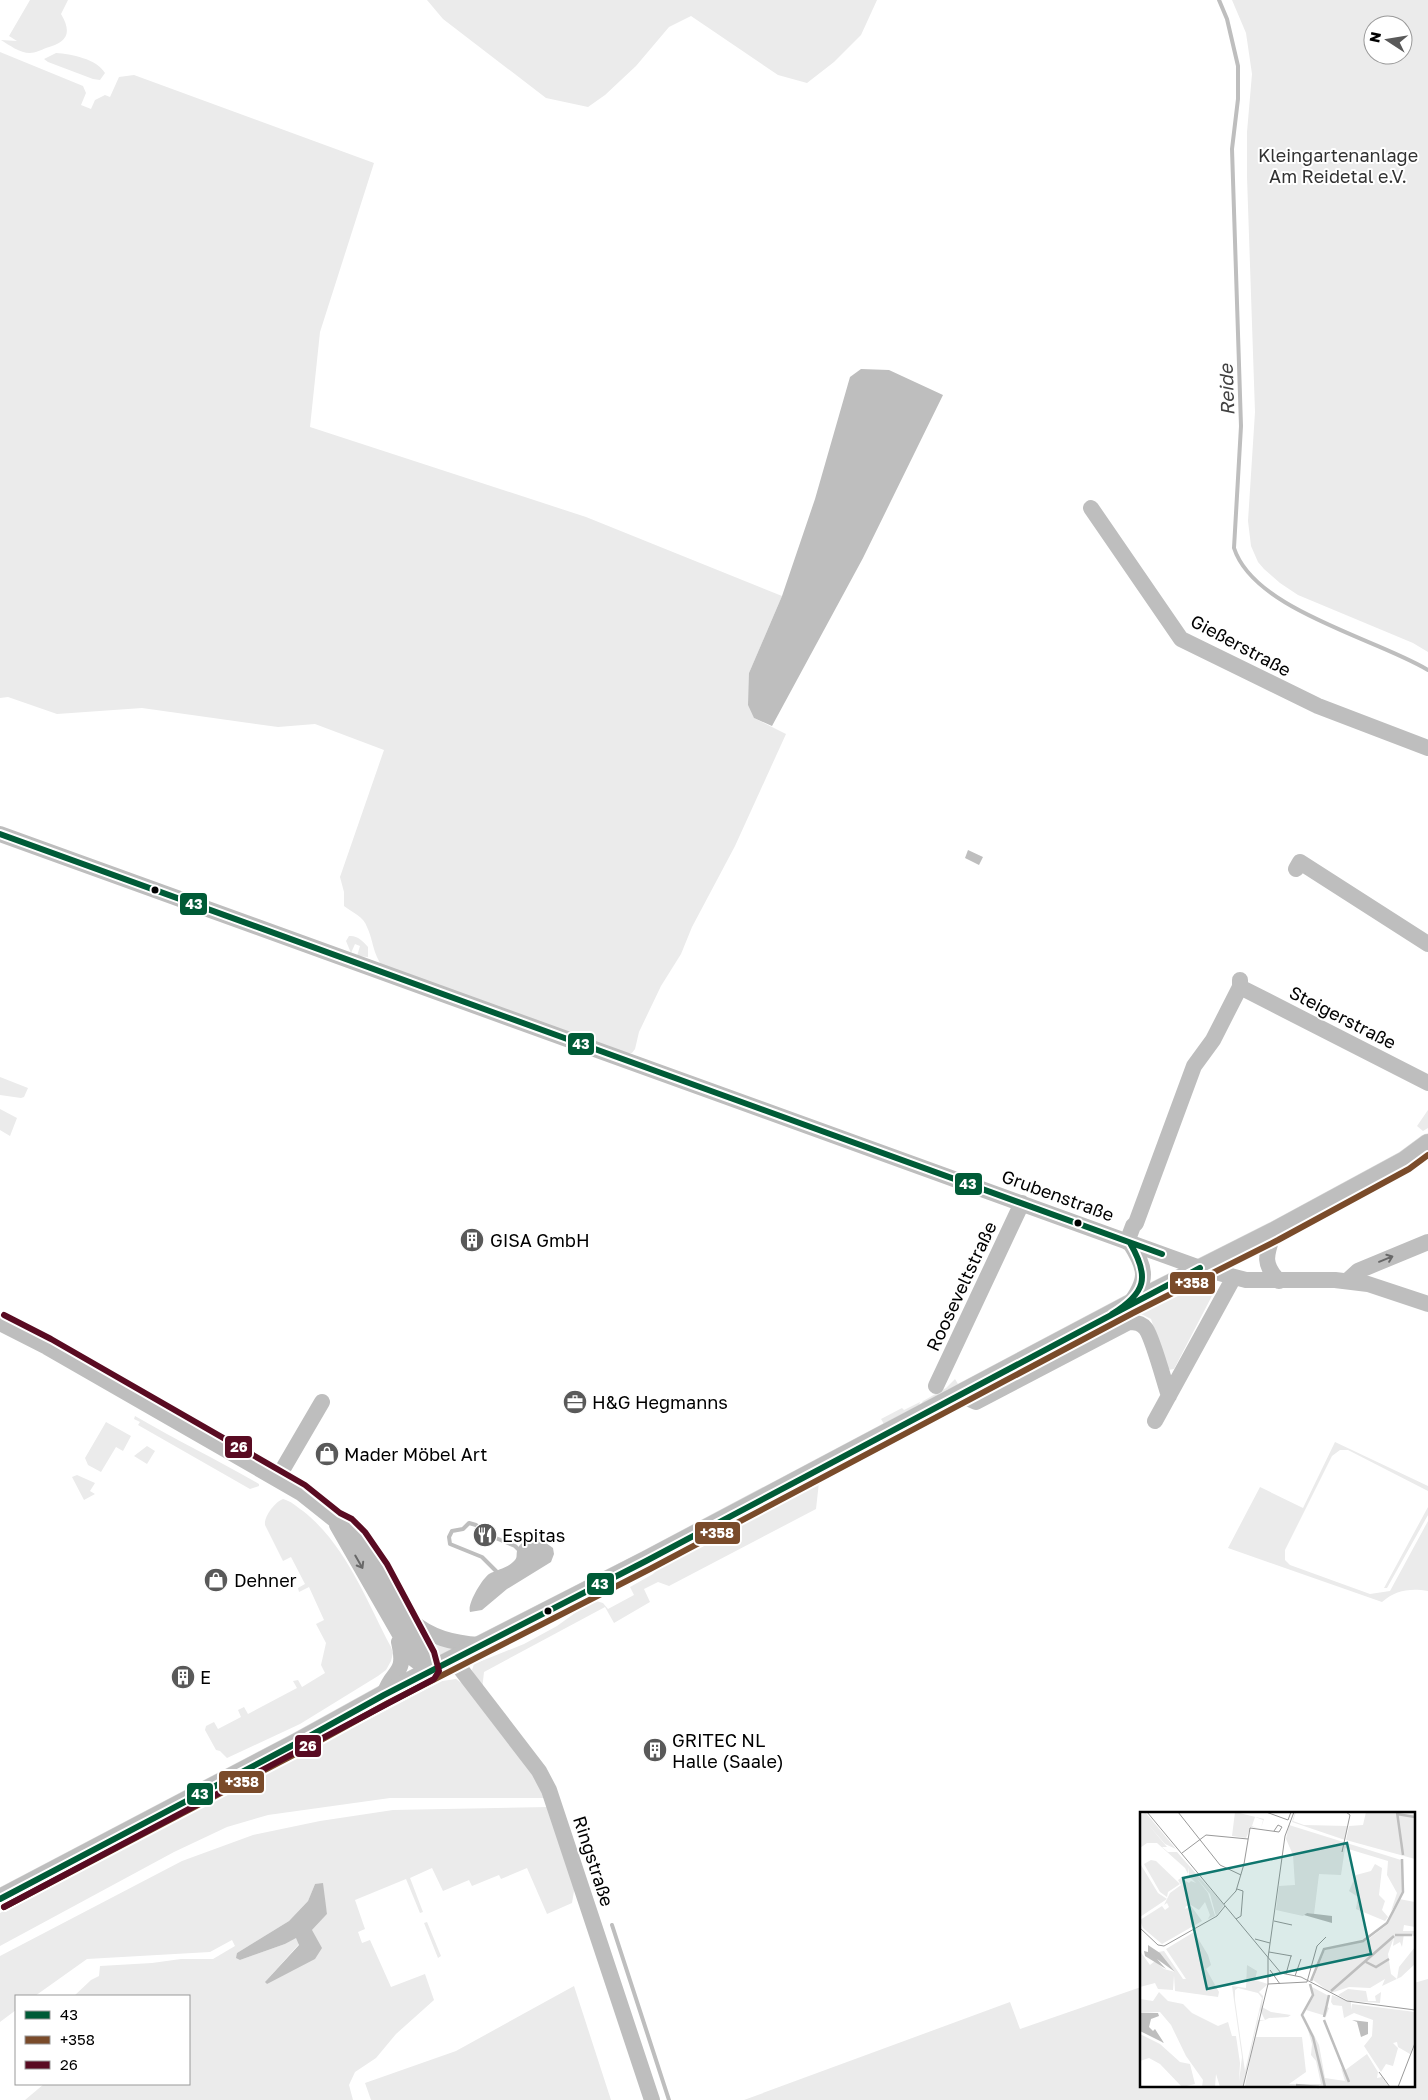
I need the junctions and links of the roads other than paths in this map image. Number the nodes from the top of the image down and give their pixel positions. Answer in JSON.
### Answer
{"nodes":[{"id":1,"x":1091,"y":508,"type":"dead end"},
{"id":2,"x":1428,"y":748,"type":"edge"},
{"id":3,"x":0,"y":834,"type":"edge"},
{"id":4,"x":1296,"y":869,"type":"dead end"},
{"id":5,"x":1428,"y":944,"type":"edge"},
{"id":6,"x":1428,"y":1084,"type":"edge"},
{"id":7,"x":1428,"y":1144,"type":"edge"},
{"id":8,"x":1022,"y":1204,"type":"junction"},
{"id":9,"x":1274,"y":1232,"type":"junction"},
{"id":10,"x":1128,"y":1242,"type":"junction"},
{"id":11,"x":1428,"y":1242,"type":"edge"},
{"id":12,"x":1200,"y":1268,"type":"junction"},
{"id":13,"x":1234,"y":1277,"type":"junction"},
{"id":14,"x":1279,"y":1281,"type":"junction"},
{"id":15,"x":1347,"y":1281,"type":"junction"},
{"id":16,"x":1428,"y":1304,"type":"edge"},
{"id":17,"x":1131,"y":1314,"type":"junction"},
{"id":18,"x":0,"y":1323,"type":"edge"},
{"id":19,"x":936,"y":1386,"type":"dead end"},
{"id":20,"x":1169,"y":1396,"type":"junction"},
{"id":21,"x":322,"y":1402,"type":"dead end"},
{"id":22,"x":1156,"y":1421,"type":"dead end"},
{"id":23,"x":277,"y":1479,"type":"junction"},
{"id":24,"x":335,"y":1520,"type":"junction"},
{"id":25,"x":405,"y":1615,"type":"junction"},
{"id":26,"x":396,"y":1630,"type":"junction"},
{"id":27,"x":480,"y":1645,"type":"junction"},
{"id":28,"x":453,"y":1659,"type":"junction"},
{"id":29,"x":430,"y":1671,"type":"junction"},
{"id":30,"x":384,"y":1695,"type":"junction"},
{"id":31,"x":0,"y":1899,"type":"edge"},
{"id":32,"x":652,"y":2100,"type":"edge"}],
"edges":[{"from":1,"to":2,"type":"street","name":"Gießerstraße"},
{"from":3,"to":8,"type":"street","name":"Grubenstraße"},
{"from":4,"to":5,"type":"street"},
{"from":6,"to":10,"type":"street","name":"Steigerstraße"},
{"from":7,"to":9,"type":"main road"},
{"from":8,"to":10,"type":"street","name":"Grubenstraße"},
{"from":8,"to":19,"type":"street","name":"Rooseveltstraße"},
{"from":9,"to":12,"type":"main road"},
{"from":9,"to":14,"type":"street"},
{"from":10,"to":12,"type":"street","name":"Grubenstraße"},
{"from":10,"to":17,"type":"street"},
{"from":15,"to":11,"type":"street","one_way":true},
{"from":12,"to":13,"type":"street","name":"Grubenstraße"},
{"from":12,"to":17,"type":"main road"},
{"from":13,"to":14,"type":"street","name":"Grubenstraße"},
{"from":13,"to":20,"type":"street"},
{"from":14,"to":15,"type":"street","name":"Grubenstraße"},
{"from":15,"to":16,"type":"street","name":"Grubenstraße"},
{"from":17,"to":20,"type":"street"},
{"from":17,"to":27,"type":"main road"},
{"from":18,"to":23,"type":"street"},
{"from":20,"to":22,"type":"street"},
{"from":21,"to":23,"type":"street"},
{"from":23,"to":24,"type":"street"},
{"from":24,"to":25,"type":"street"},
{"from":24,"to":26,"type":"street","one_way":true},
{"from":25,"to":27,"type":"street"},
{"from":25,"to":29,"type":"street"},
{"from":26,"to":29,"type":"street"},
{"from":26,"to":30,"type":"street"},
{"from":27,"to":28,"type":"main road"},
{"from":28,"to":29,"type":"main road"},
{"from":28,"to":32,"type":"street","name":"Ringstraße"},
{"from":29,"to":30,"type":"main road"},
{"from":30,"to":31,"type":"main road"}]}
